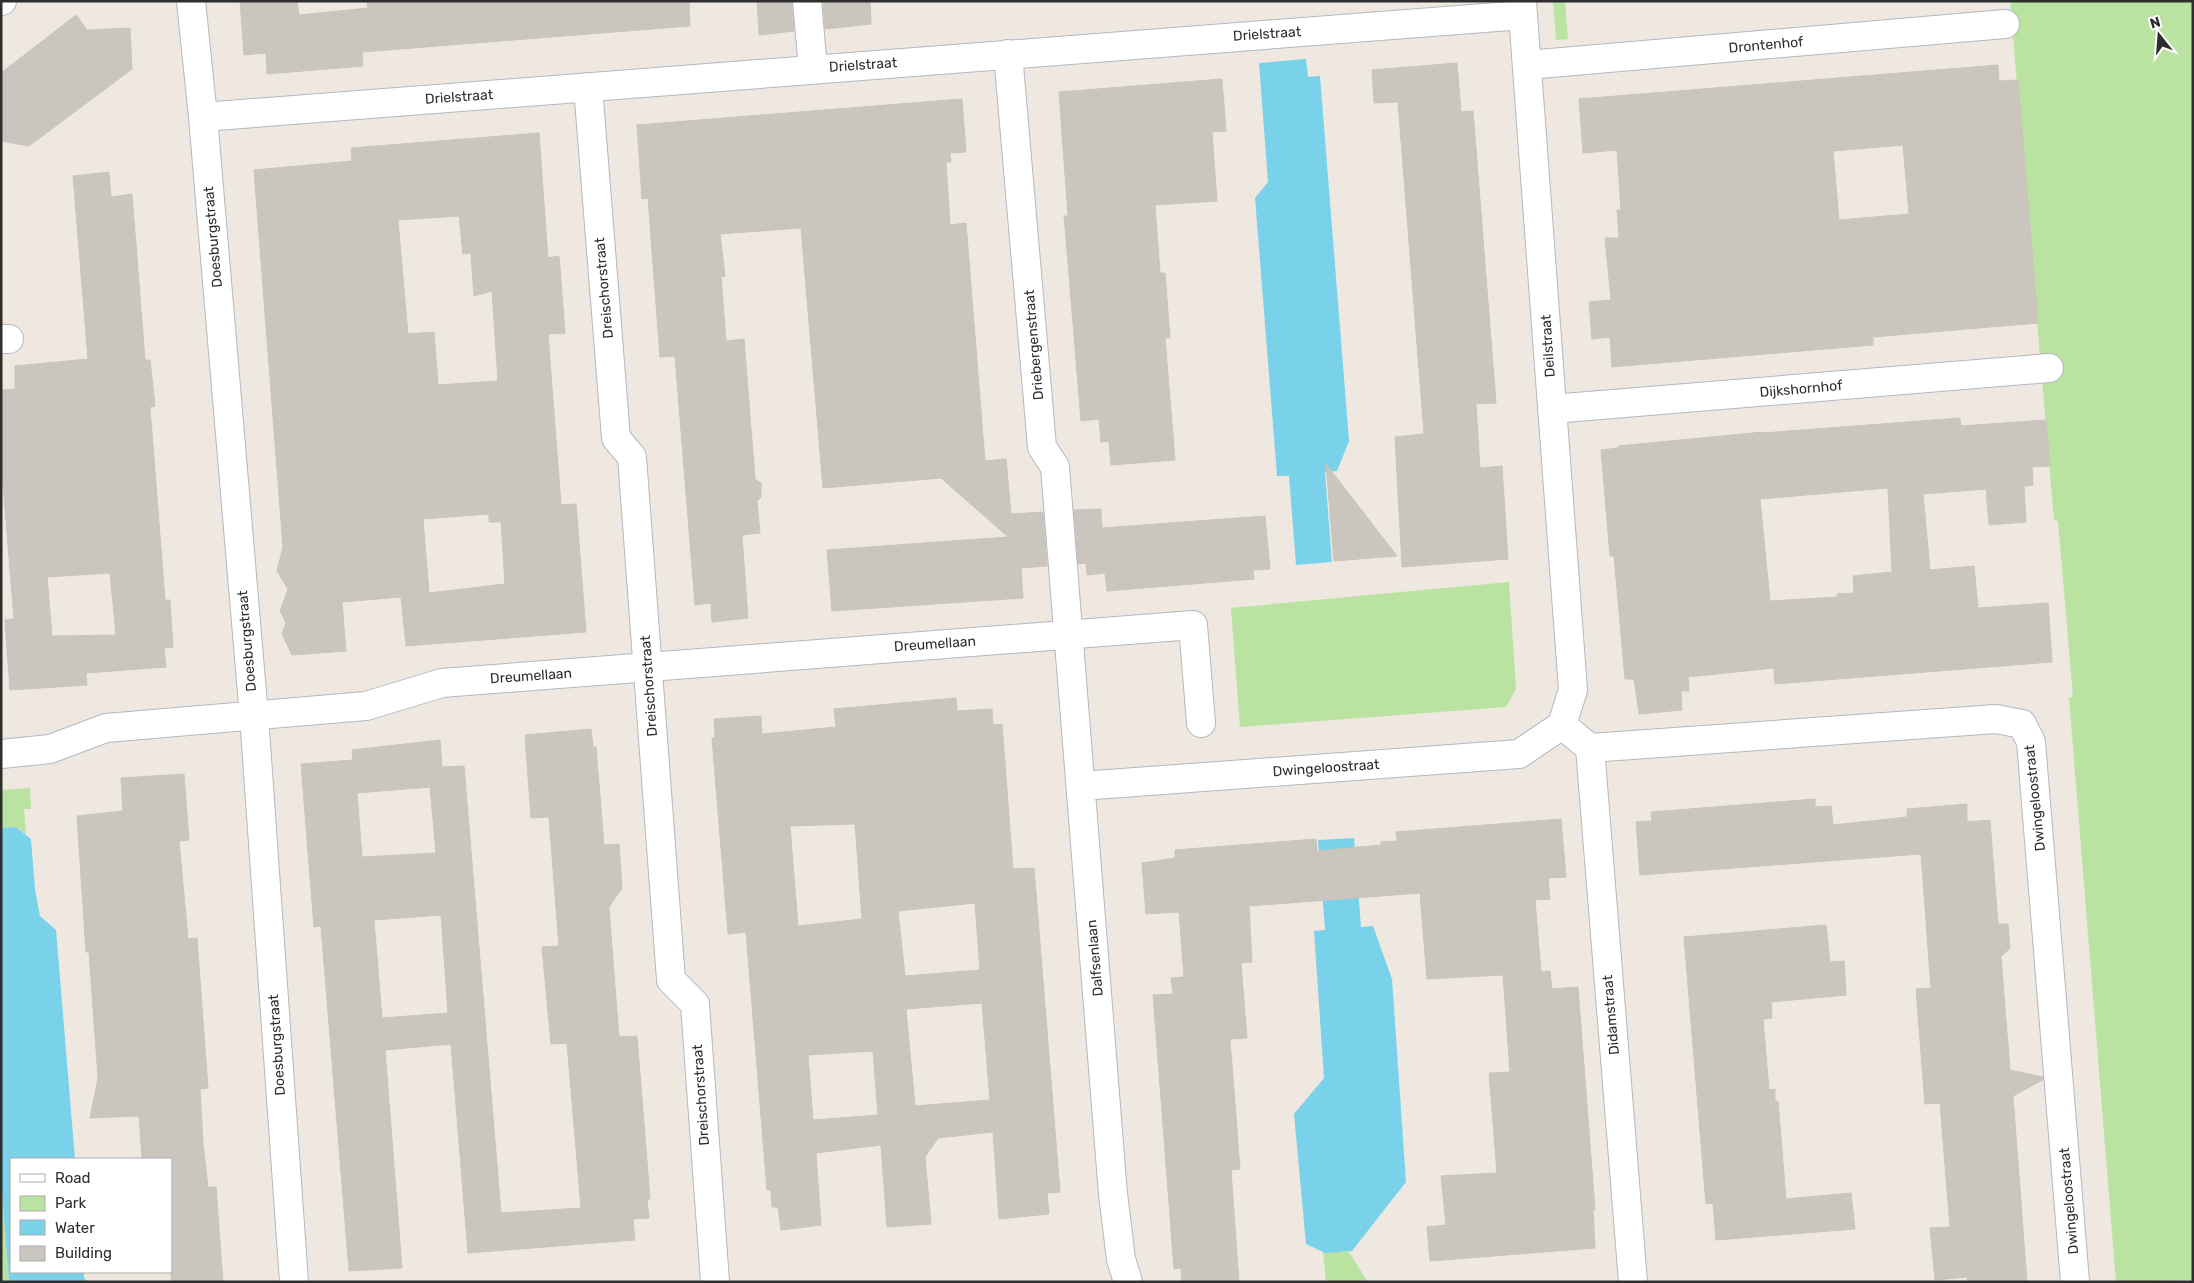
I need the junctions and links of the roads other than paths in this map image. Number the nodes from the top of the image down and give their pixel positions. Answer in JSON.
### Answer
{"nodes":[{"id":1,"x":191,"y":1,"type":"edge"},
{"id":2,"x":807,"y":1,"type":"edge"},
{"id":3,"x":1522,"y":8,"type":"edge"},
{"id":4,"x":2005,"y":24,"type":"dead end"},
{"id":5,"x":1008,"y":54,"type":"junction"},
{"id":6,"x":1527,"y":65,"type":"junction"},
{"id":7,"x":813,"y":69,"type":"junction"},
{"id":8,"x":588,"y":87,"type":"junction"},
{"id":9,"x":204,"y":117,"type":"junction"},
{"id":10,"x":2049,"y":368,"type":"dead end"},
{"id":11,"x":1552,"y":410,"type":"junction"},
{"id":12,"x":1068,"y":634,"type":"junction"},
{"id":13,"x":648,"y":667,"type":"junction"},
{"id":14,"x":254,"y":716,"type":"junction"},
{"id":15,"x":1201,"y":723,"type":"dead end"},
{"id":16,"x":1562,"y":725,"type":"junction"},
{"id":17,"x":1590,"y":748,"type":"junction"},
{"id":18,"x":1,"y":754,"type":"edge"},
{"id":19,"x":1081,"y":786,"type":"junction"},
{"id":20,"x":294,"y":1282,"type":"edge"},
{"id":21,"x":715,"y":1282,"type":"edge"},
{"id":22,"x":1128,"y":1282,"type":"edge"},
{"id":23,"x":1633,"y":1282,"type":"edge"},
{"id":24,"x":2076,"y":1282,"type":"edge"}],
"edges":[{"from":1,"to":9,"type":"street","name":"Doesburgstraat"},
{"from":2,"to":7,"type":"street"},
{"from":3,"to":5,"type":"street","name":"Drielstraat"},
{"from":3,"to":6,"type":"street","name":"Deilstraat"},
{"from":4,"to":6,"type":"street","name":"Drontenhof"},
{"from":5,"to":7,"type":"street","name":"Drielstraat"},
{"from":5,"to":12,"type":"street","name":"Driebergenstraat"},
{"from":6,"to":11,"type":"street","name":"Deilstraat"},
{"from":7,"to":8,"type":"street","name":"Drielstraat"},
{"from":8,"to":9,"type":"street","name":"Drielstraat"},
{"from":8,"to":13,"type":"street","name":"Dreischorstraat"},
{"from":9,"to":14,"type":"street","name":"Doesburgstraat"},
{"from":10,"to":11,"type":"street","name":"Dijkshornhof"},
{"from":11,"to":16,"type":"street","name":"Deilstraat"},
{"from":12,"to":13,"type":"street","name":"Dreumellaan"},
{"from":12,"to":15,"type":"street","name":"Dreumellaan"},
{"from":12,"to":19,"type":"street","name":"Dalfsenlaan"},
{"from":13,"to":14,"type":"street","name":"Dreumellaan"},
{"from":13,"to":21,"type":"street","name":"Dreischorstraat"},
{"from":14,"to":18,"type":"street","name":"Dreumellaan"},
{"from":14,"to":20,"type":"street","name":"Doesburgstraat"},
{"from":16,"to":17,"type":"street"},
{"from":16,"to":19,"type":"street","name":"Dwingeloostraat"},
{"from":17,"to":23,"type":"street","name":"Didamstraat"},
{"from":17,"to":24,"type":"street","name":"Dwingeloostraat"},
{"from":19,"to":22,"type":"street","name":"Dalfsenlaan"}]}
